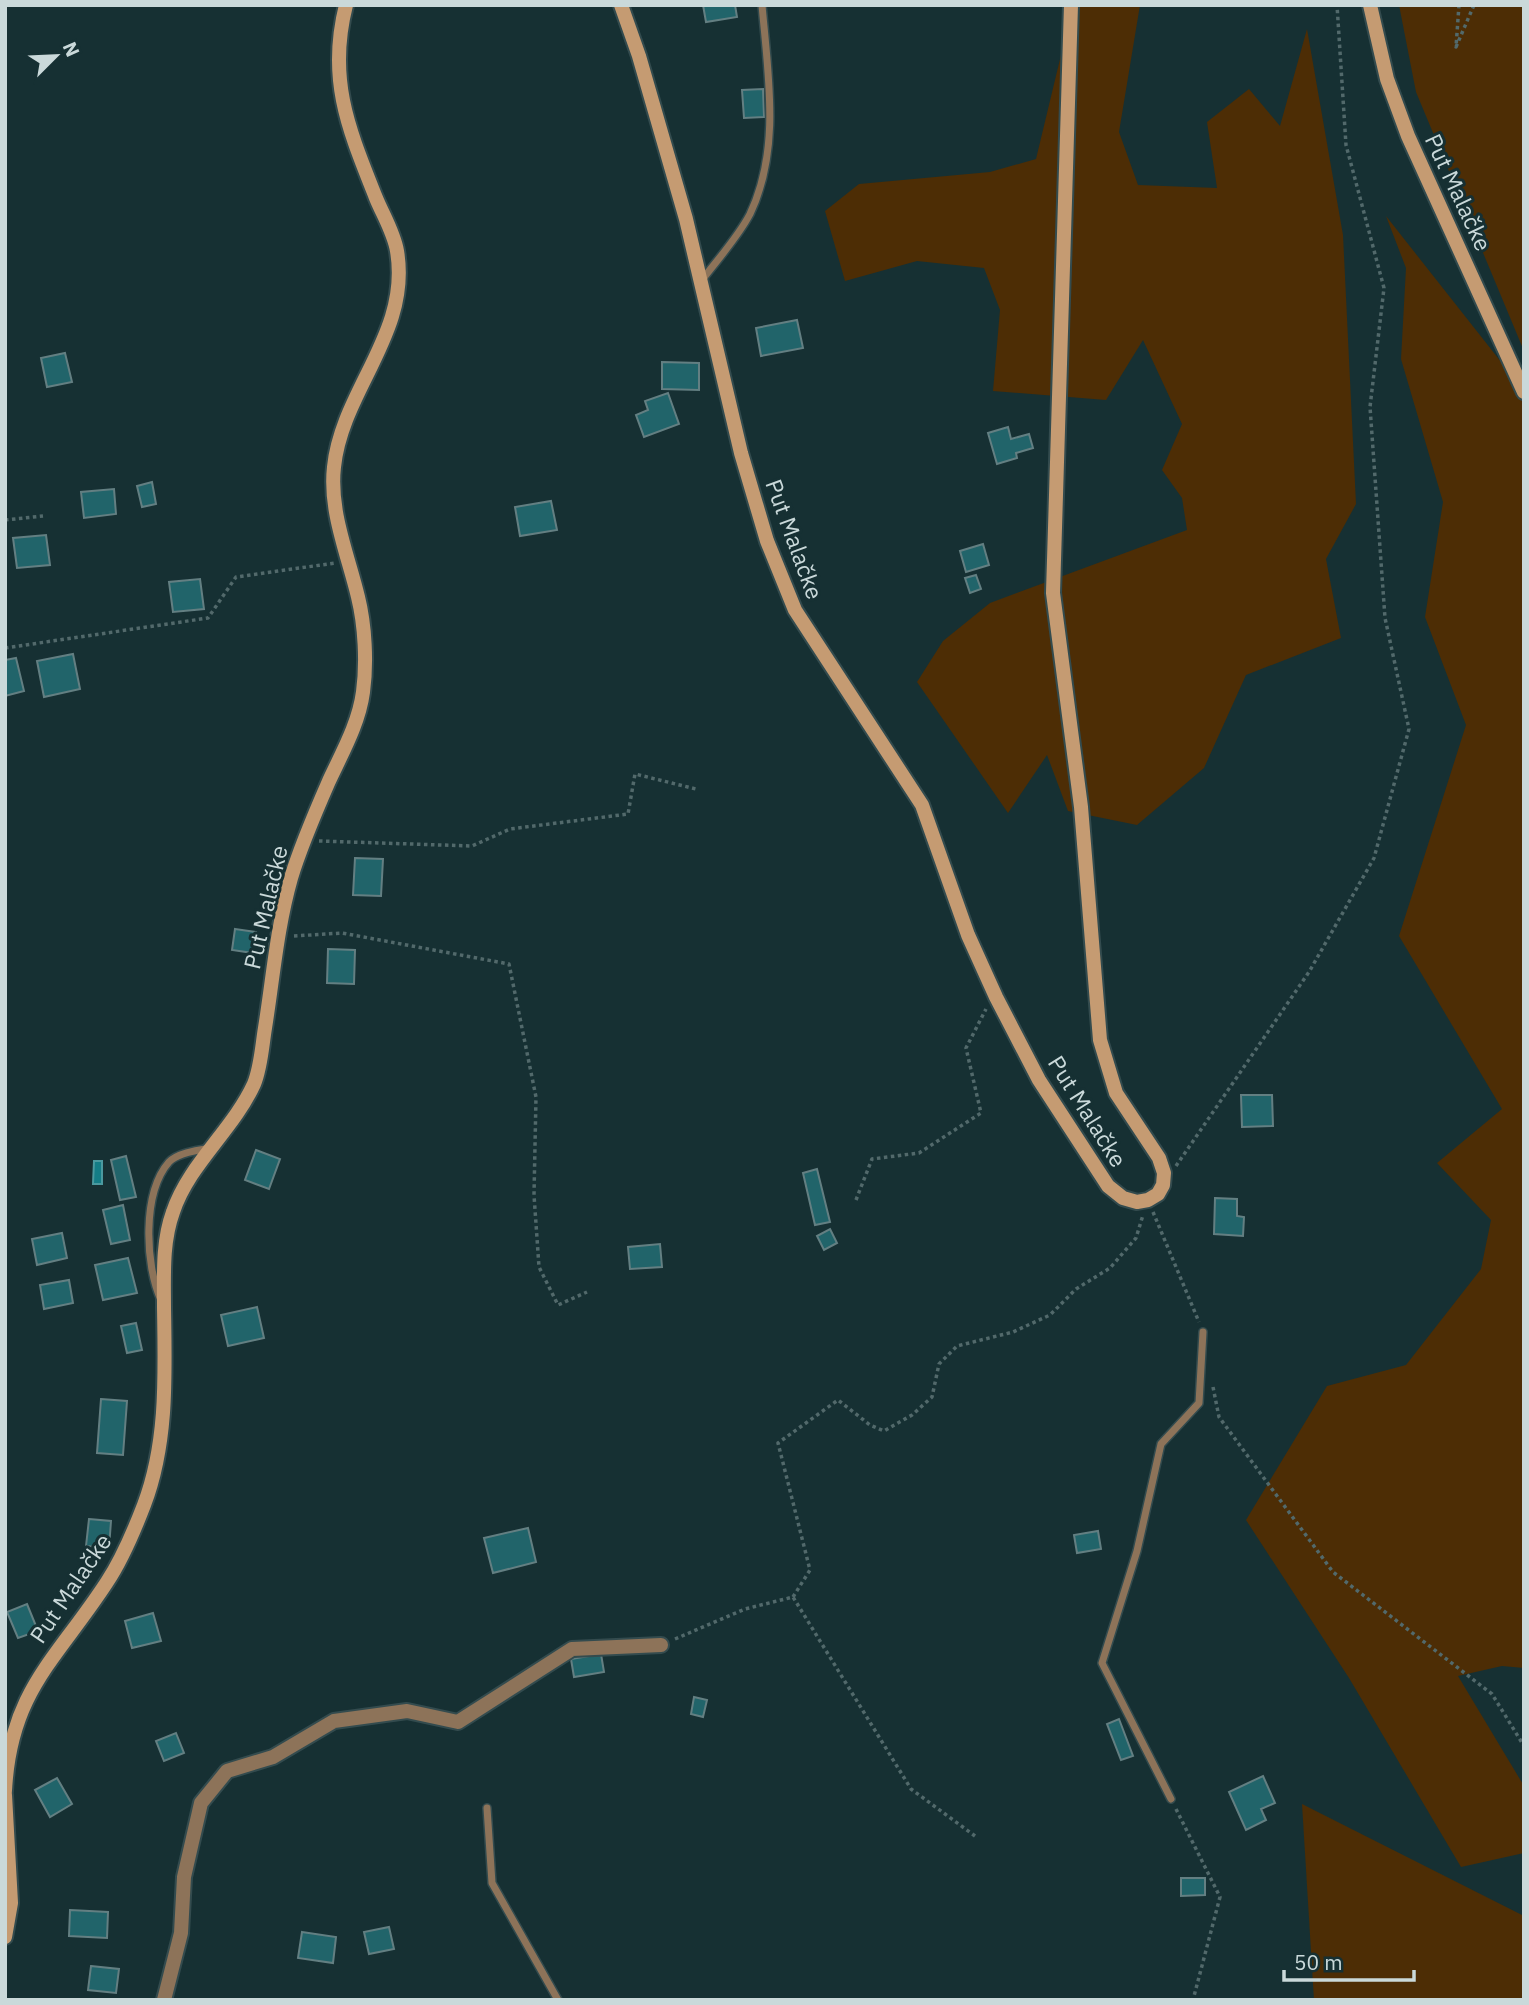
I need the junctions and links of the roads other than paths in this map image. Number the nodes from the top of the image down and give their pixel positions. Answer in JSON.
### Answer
{"nodes":[{"id":1,"x":346,"y":5,"type":"edge"},
{"id":2,"x":621,"y":5,"type":"edge"},
{"id":3,"x":762,"y":5,"type":"edge"},
{"id":4,"x":1071,"y":5,"type":"edge"},
{"id":5,"x":1370,"y":5,"type":"edge"},
{"id":6,"x":700,"y":284,"type":"junction"},
{"id":7,"x":1524,"y":392,"type":"edge"},
{"id":8,"x":211,"y":1148,"type":"junction"},
{"id":9,"x":164,"y":1307,"type":"junction"},
{"id":10,"x":1203,"y":1332,"type":"road end"},
{"id":11,"x":661,"y":1645,"type":"road end"},
{"id":12,"x":5,"y":1793,"type":"edge"},
{"id":13,"x":1171,"y":1799,"type":"road end"},
{"id":14,"x":487,"y":1808,"type":"dead end"},
{"id":15,"x":7,"y":1859,"type":"edge"},
{"id":16,"x":5,"y":1937,"type":"edge"},
{"id":17,"x":164,"y":2000,"type":"edge"},
{"id":18,"x":558,"y":2000,"type":"edge"}],
"edges":[{"from":1,"to":8,"type":"main road","name":"Put Malačke"},
{"from":2,"to":6,"type":"main road","name":"Put Malačke"},
{"from":3,"to":6,"type":"lane"},
{"from":4,"to":6,"type":"main road","name":"Put Malačke"},
{"from":5,"to":7,"type":"main road","name":"Put Malačke"},
{"from":8,"to":9,"type":"main road","name":"Put Malačke"},
{"from":8,"to":9,"type":"lane"},
{"from":9,"to":12,"type":"main road","name":"Put Malačke"},
{"from":10,"to":13,"type":"lane"},
{"from":11,"to":17,"type":"street"},
{"from":12,"to":15,"type":"main road","name":"Put Malačke"},
{"from":14,"to":18,"type":"lane"},
{"from":15,"to":16,"type":"main road","name":"Put Malačke"}]}
